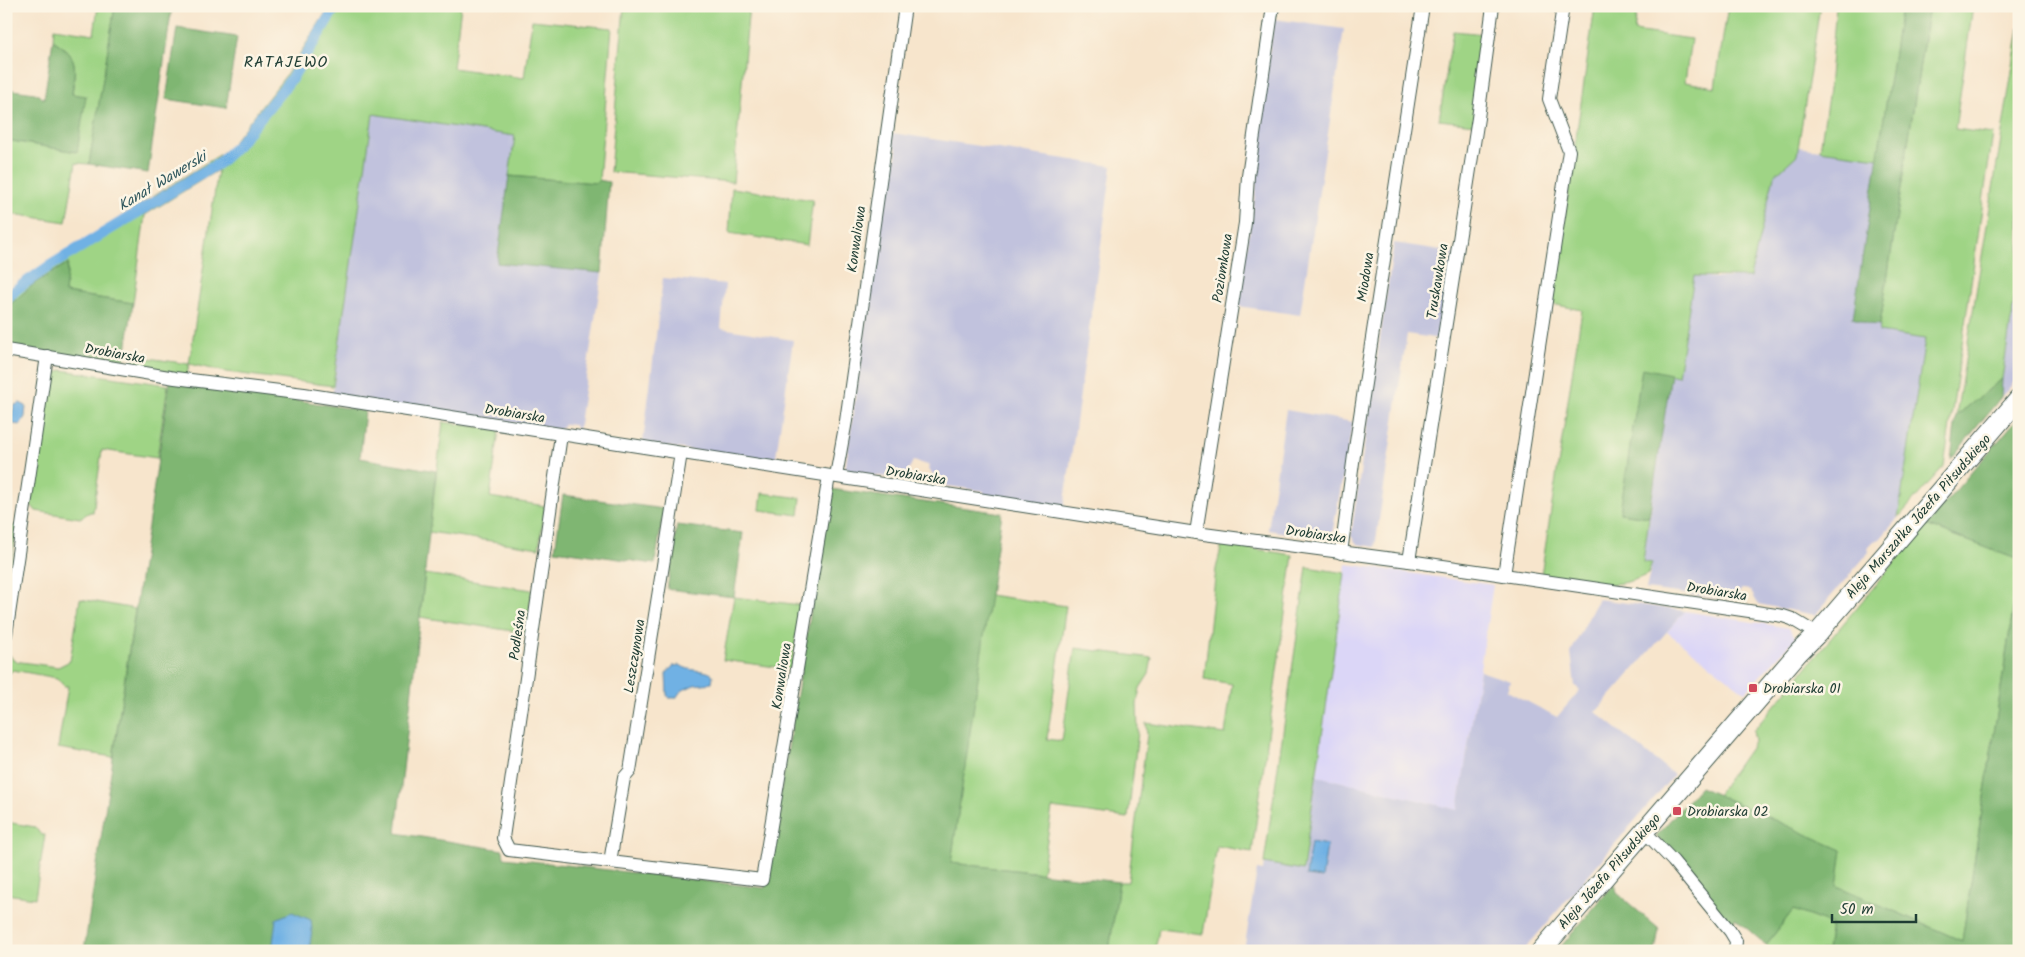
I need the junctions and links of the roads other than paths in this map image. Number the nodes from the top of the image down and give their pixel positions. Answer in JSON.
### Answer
{"nodes":[{"id":1,"x":905,"y":6,"type":"edge"},
{"id":2,"x":1272,"y":6,"type":"edge"},
{"id":3,"x":1423,"y":6,"type":"edge"},
{"id":4,"x":1493,"y":6,"type":"edge"},
{"id":5,"x":1563,"y":6,"type":"edge"},
{"id":6,"x":6,"y":350,"type":"edge"},
{"id":7,"x":47,"y":356,"type":"junction"},
{"id":8,"x":2019,"y":399,"type":"edge"},
{"id":9,"x":561,"y":435,"type":"junction"},
{"id":10,"x":681,"y":453,"type":"junction"},
{"id":11,"x":832,"y":476,"type":"junction"},
{"id":12,"x":1196,"y":533,"type":"junction"},
{"id":13,"x":1341,"y":553,"type":"junction"},
{"id":14,"x":1409,"y":561,"type":"junction"},
{"id":15,"x":1504,"y":575,"type":"junction"},
{"id":16,"x":1817,"y":634,"type":"junction"},
{"id":17,"x":6,"y":635,"type":"edge"},
{"id":18,"x":1644,"y":832,"type":"junction"},
{"id":19,"x":610,"y":862,"type":"junction"},
{"id":20,"x":1735,"y":946,"type":"edge"},
{"id":21,"x":1541,"y":951,"type":"edge"}],
"edges":[{"from":1,"to":11,"type":"street","name":"Konwaliowa"},
{"from":2,"to":12,"type":"street","name":"Poziomkowa"},
{"from":3,"to":13,"type":"street","name":"Miodowa"},
{"from":4,"to":14,"type":"street","name":"Truskawkowa"},
{"from":5,"to":15,"type":"street"},
{"from":6,"to":7,"type":"street","name":"Drobiarska"},
{"from":7,"to":9,"type":"street","name":"Drobiarska"},
{"from":7,"to":17,"type":"street"},
{"from":8,"to":16,"type":"main road","name":"Aleja Marszałka Józefa Piłsudskiego"},
{"from":9,"to":10,"type":"street","name":"Drobiarska"},
{"from":9,"to":19,"type":"street","name":"Podleśna"},
{"from":10,"to":11,"type":"street","name":"Drobiarska"},
{"from":10,"to":19,"type":"street","name":"Leszczynowa"},
{"from":11,"to":12,"type":"street","name":"Drobiarska"},
{"from":11,"to":19,"type":"street","name":"Konwaliowa"},
{"from":12,"to":13,"type":"street","name":"Drobiarska"},
{"from":13,"to":14,"type":"street","name":"Drobiarska"},
{"from":14,"to":15,"type":"street","name":"Drobiarska"},
{"from":15,"to":16,"type":"street","name":"Drobiarska"},
{"from":16,"to":18,"type":"main road","name":"Aleja Józefa Piłsudskiego"},
{"from":18,"to":20,"type":"street"},
{"from":18,"to":21,"type":"main road","name":"Aleja Józefa Piłsudskiego"}]}
